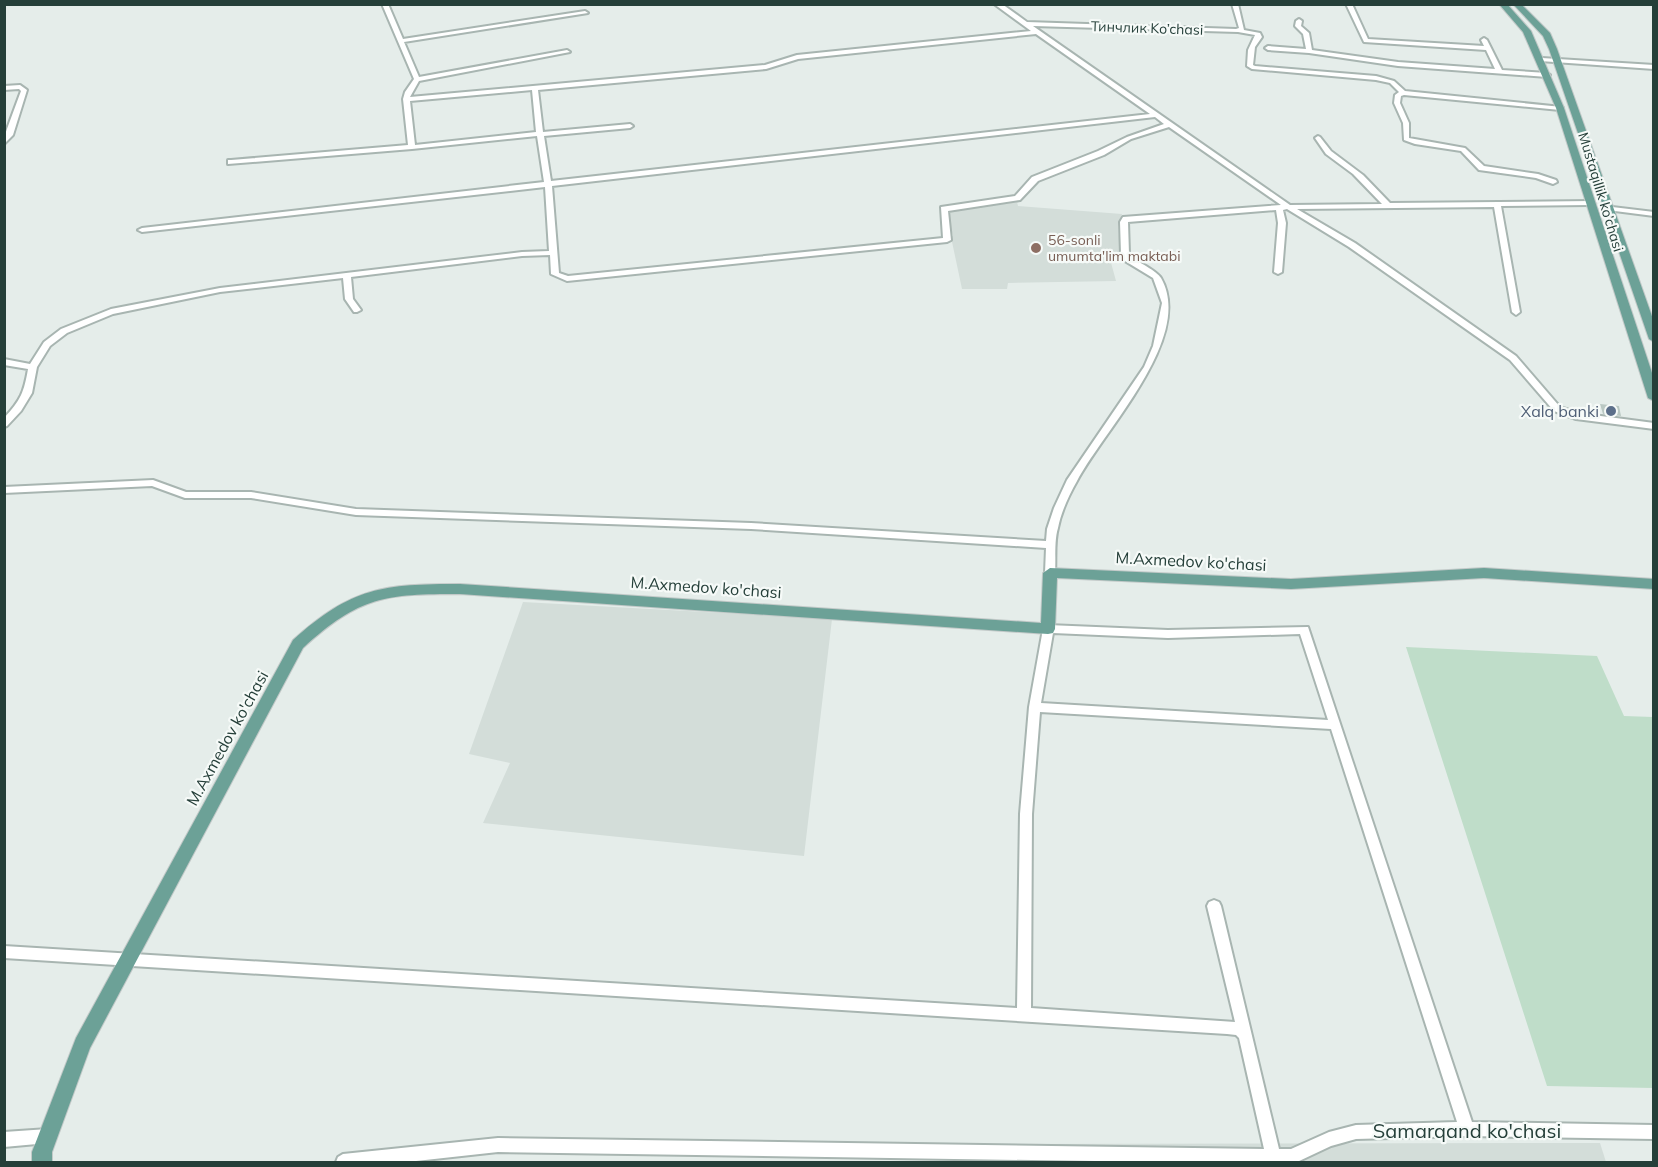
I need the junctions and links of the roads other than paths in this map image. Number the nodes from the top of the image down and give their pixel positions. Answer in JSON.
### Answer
{"nodes":[{"id":1,"x":385,"y":4,"type":"edge"},
{"id":2,"x":997,"y":4,"type":"edge"},
{"id":3,"x":1235,"y":4,"type":"edge"},
{"id":4,"x":1349,"y":4,"type":"edge"},
{"id":5,"x":1502,"y":4,"type":"edge"},
{"id":6,"x":1516,"y":4,"type":"edge"},
{"id":7,"x":585,"y":13,"type":"dead end"},
{"id":8,"x":1299,"y":21,"type":"dead end"},
{"id":9,"x":1025,"y":24,"type":"junction"},
{"id":10,"x":1240,"y":31,"type":"junction"},
{"id":11,"x":1036,"y":32,"type":"junction"},
{"id":12,"x":1484,"y":40,"type":"dead end"},
{"id":13,"x":400,"y":41,"type":"junction"},
{"id":14,"x":1268,"y":48,"type":"dead end"},
{"id":15,"x":1488,"y":48,"type":"junction"},
{"id":16,"x":1308,"y":51,"type":"junction"},
{"id":17,"x":567,"y":52,"type":"dead end"},
{"id":18,"x":1542,"y":60,"type":"junction"},
{"id":19,"x":1558,"y":61,"type":"junction"},
{"id":20,"x":1653,"y":67,"type":"edge"},
{"id":21,"x":1498,"y":71,"type":"junction"},
{"id":22,"x":1547,"y":75,"type":"junction"},
{"id":23,"x":417,"y":79,"type":"junction"},
{"id":24,"x":4,"y":88,"type":"edge"},
{"id":25,"x":535,"y":88,"type":"junction"},
{"id":26,"x":1403,"y":93,"type":"junction"},
{"id":27,"x":406,"y":99,"type":"junction"},
{"id":28,"x":1560,"y":108,"type":"junction"},
{"id":29,"x":1158,"y":115,"type":"junction"},
{"id":30,"x":1171,"y":124,"type":"junction"},
{"id":31,"x":630,"y":126,"type":"dead end"},
{"id":32,"x":540,"y":134,"type":"junction"},
{"id":33,"x":1318,"y":138,"type":"dead end"},
{"id":34,"x":4,"y":142,"type":"edge"},
{"id":35,"x":412,"y":147,"type":"junction"},
{"id":36,"x":231,"y":162,"type":"dead end"},
{"id":37,"x":1553,"y":182,"type":"dead end"},
{"id":38,"x":548,"y":184,"type":"junction"},
{"id":39,"x":1589,"y":203,"type":"junction"},
{"id":40,"x":1497,"y":204,"type":"junction"},
{"id":41,"x":1388,"y":206,"type":"junction"},
{"id":42,"x":1284,"y":207,"type":"junction"},
{"id":43,"x":1607,"y":208,"type":"junction"},
{"id":44,"x":1653,"y":214,"type":"edge"},
{"id":45,"x":142,"y":230,"type":"dead end"},
{"id":46,"x":553,"y":253,"type":"junction"},
{"id":47,"x":1278,"y":272,"type":"dead end"},
{"id":48,"x":347,"y":276,"type":"junction"},
{"id":49,"x":1642,"y":307,"type":"junction"},
{"id":50,"x":1653,"y":307,"type":"edge"},
{"id":51,"x":357,"y":310,"type":"dead end"},
{"id":52,"x":1516,"y":312,"type":"dead end"},
{"id":53,"x":1653,"y":339,"type":"edge"},
{"id":54,"x":4,"y":362,"type":"edge"},
{"id":55,"x":33,"y":367,"type":"junction"},
{"id":56,"x":1653,"y":398,"type":"edge"},
{"id":57,"x":4,"y":424,"type":"edge"},
{"id":58,"x":1653,"y":426,"type":"edge"},
{"id":59,"x":4,"y":490,"type":"edge"},
{"id":60,"x":1052,"y":545,"type":"junction"},
{"id":61,"x":1050,"y":573,"type":"junction"},
{"id":62,"x":1653,"y":584,"type":"edge"},
{"id":63,"x":1048,"y":625,"type":"junction"},
{"id":64,"x":1035,"y":707,"type":"junction"},
{"id":65,"x":1335,"y":725,"type":"junction"},
{"id":66,"x":1214,"y":906,"type":"dead end"},
{"id":67,"x":4,"y":952,"type":"edge"},
{"id":68,"x":126,"y":960,"type":"junction"},
{"id":69,"x":1024,"y":1015,"type":"junction"},
{"id":70,"x":1245,"y":1035,"type":"junction"},
{"id":71,"x":1467,"y":1129,"type":"junction"},
{"id":72,"x":1653,"y":1132,"type":"edge"},
{"id":73,"x":48,"y":1136,"type":"junction"},
{"id":74,"x":4,"y":1140,"type":"edge"},
{"id":75,"x":832,"y":1156,"type":"edge"},
{"id":76,"x":1273,"y":1156,"type":"junction"},
{"id":77,"x":915,"y":1157,"type":"edge"},
{"id":78,"x":1290,"y":1160,"type":"edge"},
{"id":79,"x":42,"y":1162,"type":"edge"},
{"id":80,"x":343,"y":1162,"type":"edge"}],
"edges":[{"from":1,"to":13,"type":"street"},
{"from":2,"to":9,"type":"street"},
{"from":3,"to":10,"type":"street"},
{"from":4,"to":15,"type":"street"},
{"from":5,"to":18,"type":"main road","name":"Mustaqillik ko’chasi"},
{"from":6,"to":19,"type":"main road","name":"Mustaqillik ko’chasi"},
{"from":7,"to":13,"type":"street"},
{"from":8,"to":16,"type":"street"},
{"from":9,"to":10,"type":"street","name":"Тинчлик Ko’chasi"},
{"from":9,"to":11,"type":"street"},
{"from":10,"to":26,"type":"street"},
{"from":11,"to":25,"type":"street"},
{"from":11,"to":29,"type":"street"},
{"from":12,"to":15,"type":"street"},
{"from":13,"to":23,"type":"street"},
{"from":14,"to":16,"type":"street"},
{"from":15,"to":21,"type":"street"},
{"from":16,"to":21,"type":"street"},
{"from":17,"to":23,"type":"street"},
{"from":18,"to":19,"type":"street"},
{"from":18,"to":22,"type":"main road","name":"Mustaqillik ko’chasi"},
{"from":19,"to":20,"type":"street"},
{"from":19,"to":43,"type":"main road","name":"Mustaqillik ko’chasi"},
{"from":21,"to":22,"type":"street"},
{"from":22,"to":28,"type":"main road","name":"Mustaqillik ko’chasi"},
{"from":23,"to":27,"type":"street"},
{"from":24,"to":34,"type":"street"},
{"from":25,"to":27,"type":"street"},
{"from":25,"to":32,"type":"street"},
{"from":26,"to":28,"type":"street"},
{"from":26,"to":37,"type":"street"},
{"from":27,"to":35,"type":"street"},
{"from":28,"to":39,"type":"main road","name":"Mustaqillik ko’chasi"},
{"from":29,"to":30,"type":"street"},
{"from":29,"to":38,"type":"street"},
{"from":30,"to":42,"type":"street"},
{"from":30,"to":46,"type":"street"},
{"from":31,"to":32,"type":"street"},
{"from":32,"to":35,"type":"street"},
{"from":32,"to":38,"type":"street"},
{"from":33,"to":41,"type":"street"},
{"from":35,"to":36,"type":"street"},
{"from":38,"to":45,"type":"street"},
{"from":38,"to":46,"type":"street"},
{"from":39,"to":40,"type":"street"},
{"from":39,"to":56,"type":"main road","name":"Mustaqillik ko’chasi"},
{"from":40,"to":41,"type":"street"},
{"from":40,"to":52,"type":"street"},
{"from":41,"to":42,"type":"street"},
{"from":42,"to":47,"type":"street"},
{"from":42,"to":58,"type":"street"},
{"from":42,"to":60,"type":"street"},
{"from":43,"to":44,"type":"street"},
{"from":43,"to":49,"type":"main road","name":"Mustaqillik ko’chasi"},
{"from":46,"to":48,"type":"street"},
{"from":48,"to":51,"type":"street"},
{"from":48,"to":55,"type":"street"},
{"from":49,"to":50,"type":"street"},
{"from":49,"to":53,"type":"main road","name":"Mustaqillik ko’chasi"},
{"from":54,"to":55,"type":"street"},
{"from":55,"to":57,"type":"street"},
{"from":59,"to":60,"type":"street"},
{"from":60,"to":61,"type":"street"},
{"from":61,"to":62,"type":"main road","name":"M.Axmedov ko'chasi"},
{"from":61,"to":63,"type":"main road"},
{"from":63,"to":64,"type":"street"},
{"from":63,"to":65,"type":"street"},
{"from":63,"to":68,"type":"main road","name":"M.Axmedov ko'chasi"},
{"from":64,"to":65,"type":"street"},
{"from":64,"to":69,"type":"street"},
{"from":65,"to":71,"type":"street"},
{"from":66,"to":70,"type":"street"},
{"from":67,"to":68,"type":"street"},
{"from":68,"to":69,"type":"street"},
{"from":68,"to":73,"type":"main road","name":"M.Axmedov ko'chasi"},
{"from":69,"to":70,"type":"street"},
{"from":70,"to":76,"type":"street"},
{"from":71,"to":72,"type":"street","name":"Samarqand ko'chasi"},
{"from":71,"to":78,"type":"street","name":"Samarqand ko'chasi"},
{"from":73,"to":74,"type":"street"},
{"from":73,"to":79,"type":"main road","name":"M.Axmedov ko'chasi"},
{"from":75,"to":77,"type":"street"},
{"from":75,"to":80,"type":"street"},
{"from":76,"to":77,"type":"street"},
{"from":76,"to":78,"type":"street"}]}
